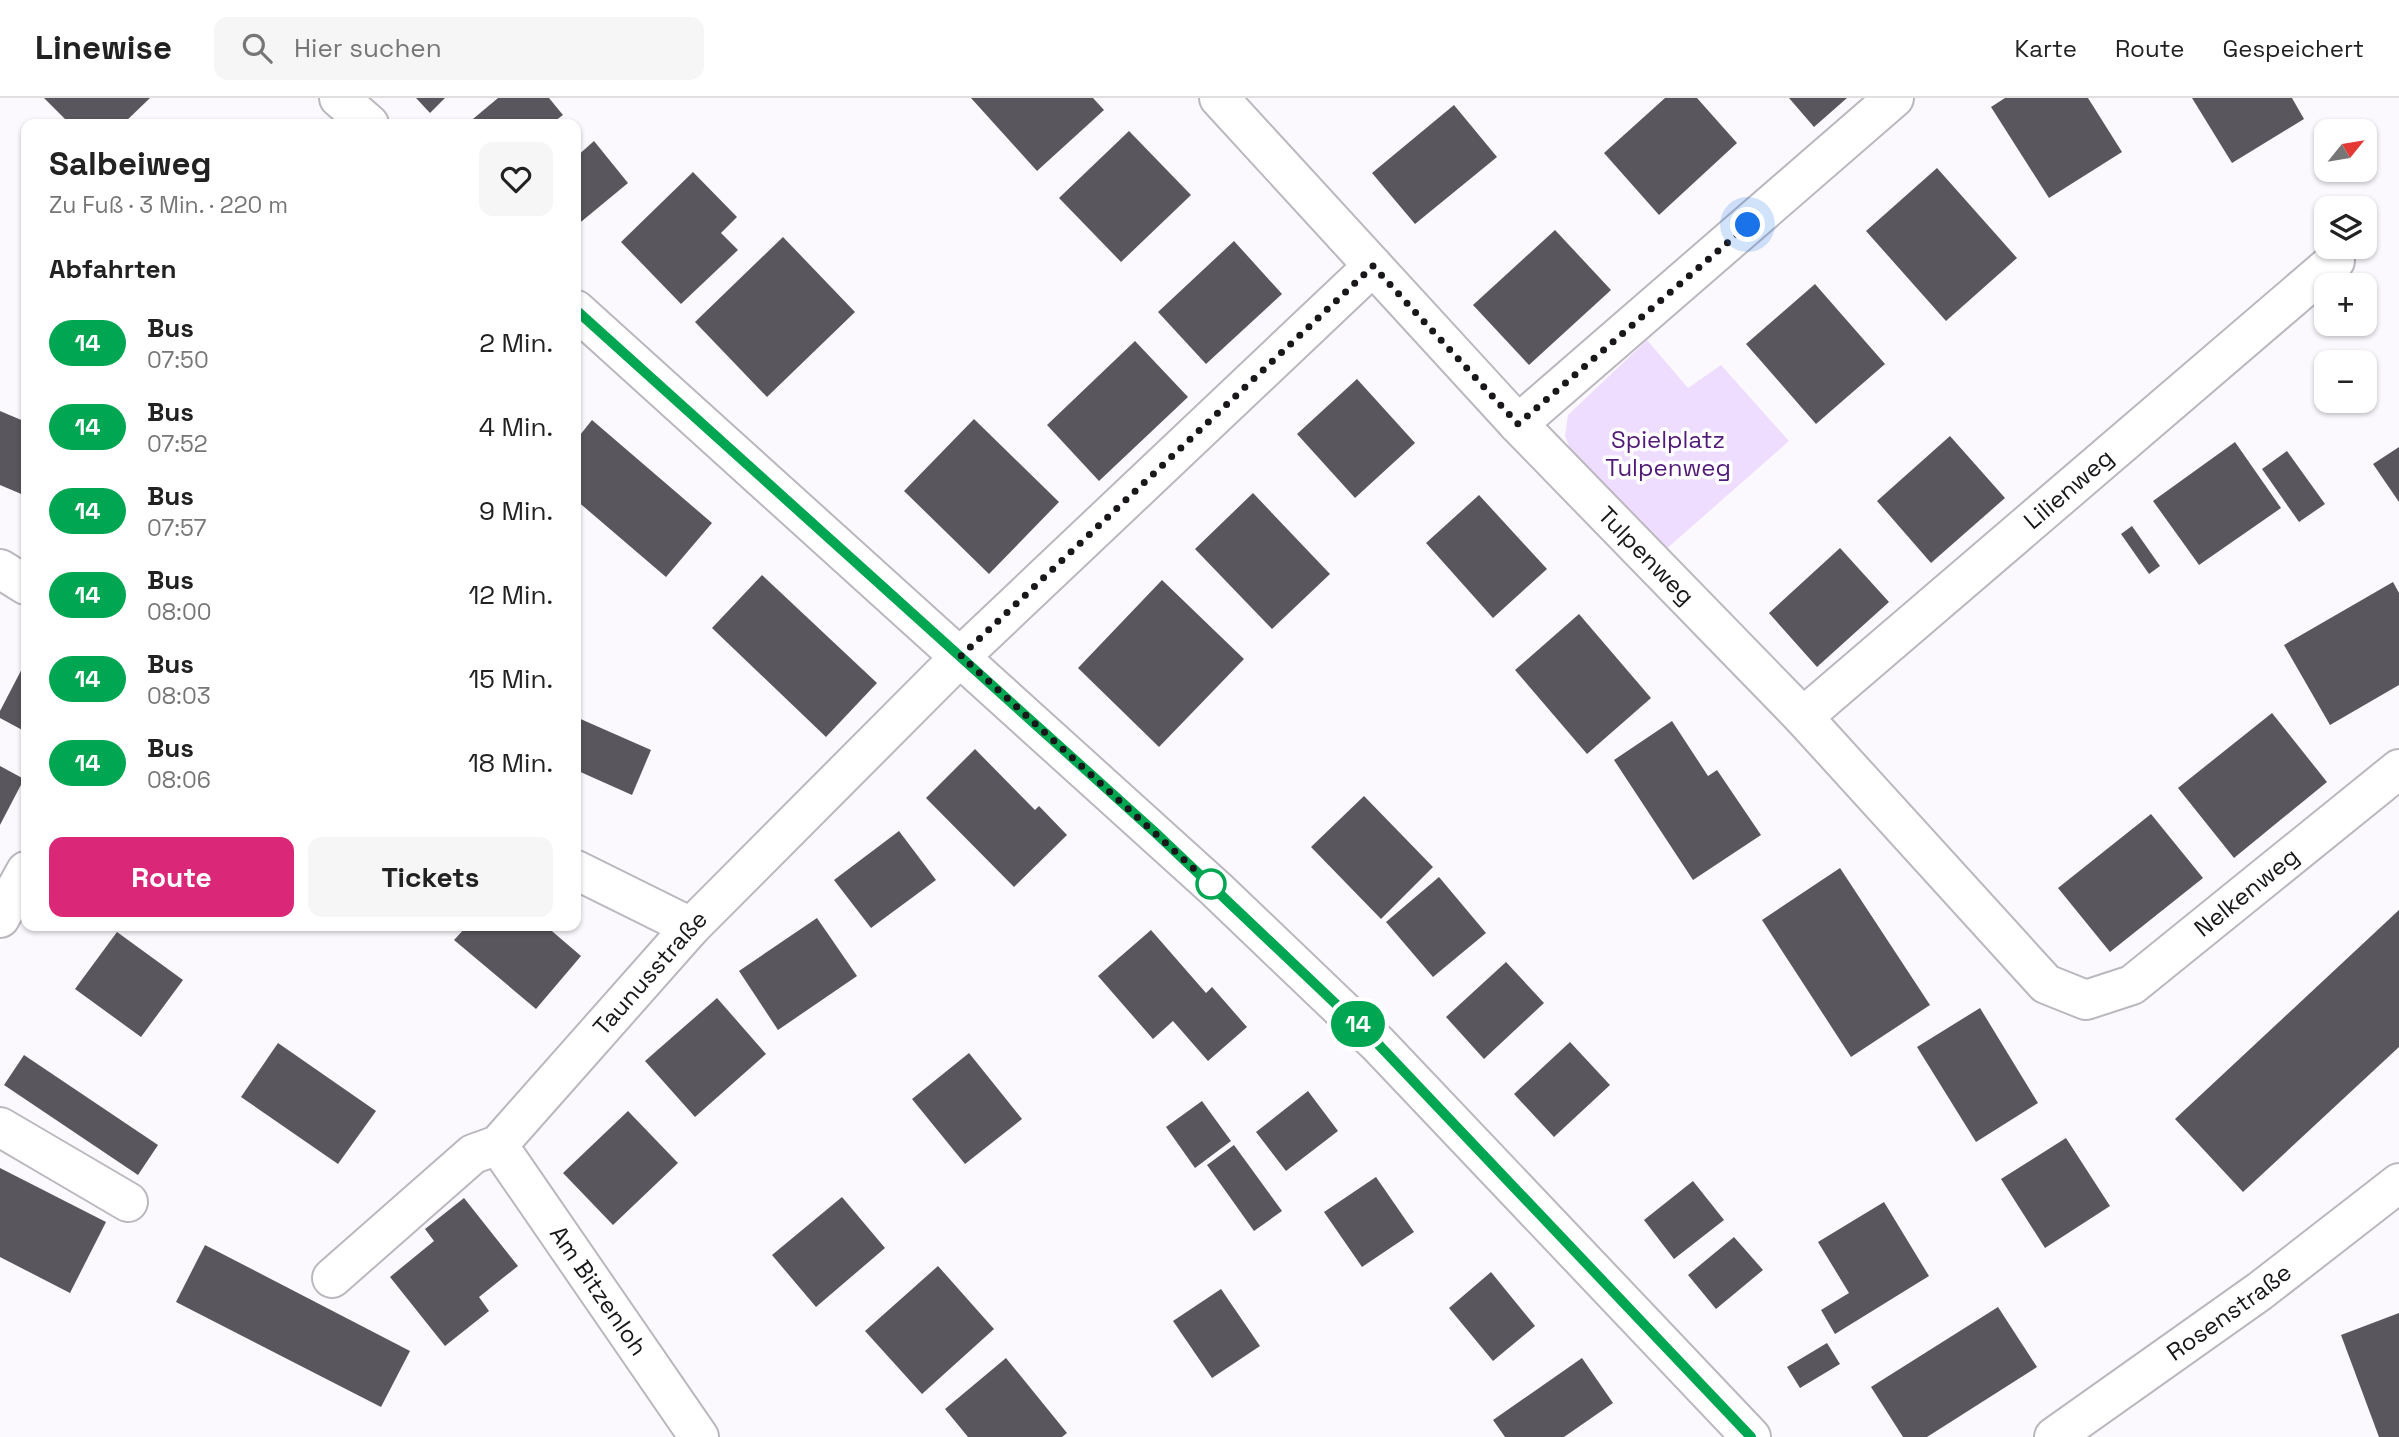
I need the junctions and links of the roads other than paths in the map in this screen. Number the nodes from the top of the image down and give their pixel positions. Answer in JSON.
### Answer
{"nodes":[{"id":1,"x":339,"y":98,"type":"edge"},
{"id":2,"x":1894,"y":98,"type":"edge"},
{"id":3,"x":1231,"y":102,"type":"edge"},
{"id":4,"x":363,"y":119,"type":"edge"},
{"id":5,"x":2335,"y":261,"type":"dead end"},
{"id":6,"x":1373,"y":266,"type":"junction"},
{"id":7,"x":581,"y":314,"type":"edge"},
{"id":8,"x":1518,"y":424,"type":"junction"},
{"id":9,"x":0,"y":569,"type":"edge"},
{"id":10,"x":21,"y":581,"type":"edge"},
{"id":11,"x":961,"y":656,"type":"junction"},
{"id":12,"x":1803,"y":717,"type":"junction"},
{"id":13,"x":2399,"y":769,"type":"edge"},
{"id":14,"x":581,"y":873,"type":"edge"},
{"id":15,"x":21,"y":880,"type":"edge"},
{"id":16,"x":0,"y":918,"type":"edge"},
{"id":17,"x":691,"y":928,"type":"junction"},
{"id":18,"x":2086,"y":1000,"type":"joint"},
{"id":19,"x":0,"y":1127,"type":"edge"},
{"id":20,"x":498,"y":1145,"type":"junction"},
{"id":21,"x":2399,"y":1183,"type":"edge"},
{"id":22,"x":128,"y":1202,"type":"dead end"},
{"id":23,"x":332,"y":1279,"type":"dead end"},
{"id":24,"x":699,"y":1437,"type":"edge"},
{"id":25,"x":1751,"y":1437,"type":"edge"},
{"id":26,"x":2054,"y":1437,"type":"edge"}],
"edges":[{"from":1,"to":4,"type":"street"},
{"from":2,"to":8,"type":"street"},
{"from":3,"to":6,"type":"street","name":"Tulpenweg"},
{"from":5,"to":12,"type":"street","name":"Lilienweg"},
{"from":6,"to":8,"type":"street","name":"Tulpenweg"},
{"from":6,"to":11,"type":"street","name":"Taunusstraße"},
{"from":7,"to":11,"type":"street"},
{"from":8,"to":12,"type":"street","name":"Tulpenweg"},
{"from":9,"to":10,"type":"street"},
{"from":11,"to":17,"type":"street","name":"Taunusstraße"},
{"from":11,"to":25,"type":"street"},
{"from":12,"to":18,"type":"street","name":"Tulpenweg"},
{"from":13,"to":18,"type":"street","name":"Nelkenweg"},
{"from":14,"to":17,"type":"street"},
{"from":15,"to":16,"type":"street"},
{"from":17,"to":20,"type":"street","name":"Taunusstraße"},
{"from":19,"to":22,"type":"street"},
{"from":20,"to":23,"type":"street","name":"Taunusstraße"},
{"from":20,"to":24,"type":"street","name":"Am Bitzenloh"},
{"from":21,"to":26,"type":"street","name":"Rosenstraße"}]}
